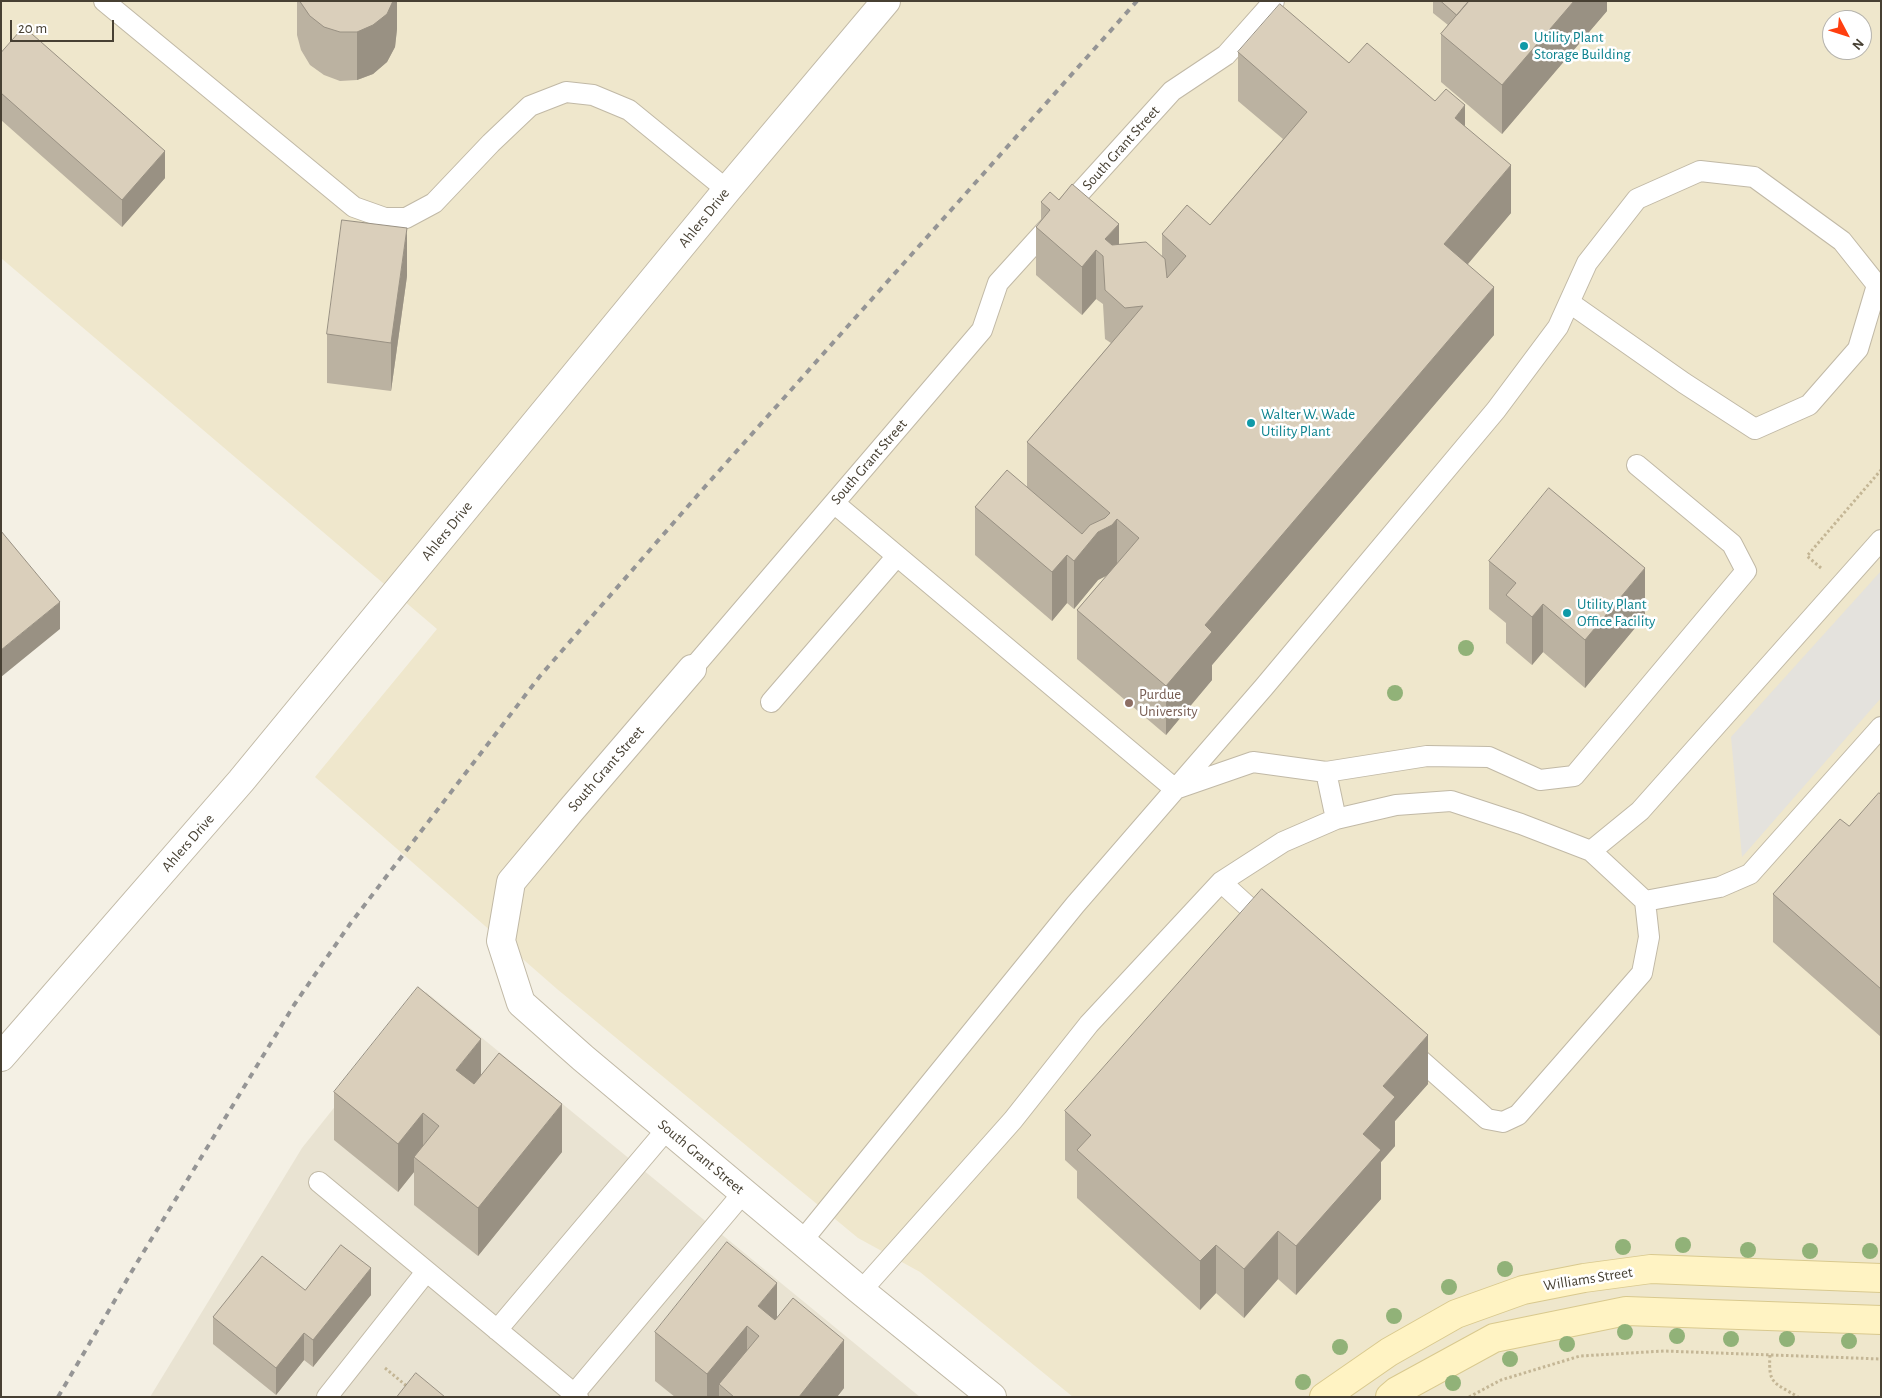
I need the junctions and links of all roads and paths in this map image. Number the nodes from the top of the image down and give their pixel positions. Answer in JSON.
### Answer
{"nodes":[{"id":1,"x":104,"y":1,"type":"edge"},
{"id":2,"x":886,"y":1,"type":"edge"},
{"id":3,"x":1274,"y":1,"type":"edge"},
{"id":4,"x":727,"y":190,"type":"junction"},
{"id":5,"x":1570,"y":302,"type":"junction"},
{"id":6,"x":1637,"y":465,"type":"dead end"},
{"id":7,"x":1881,"y":470,"type":"edge"},
{"id":8,"x":834,"y":503,"type":"junction"},
{"id":9,"x":1881,"y":540,"type":"edge"},
{"id":10,"x":897,"y":556,"type":"junction"},
{"id":11,"x":1826,"y":572,"type":"dead end"},
{"id":12,"x":692,"y":669,"type":"joint"},
{"id":13,"x":771,"y":702,"type":"dead end"},
{"id":14,"x":1881,"y":727,"type":"edge"},
{"id":15,"x":1326,"y":772,"type":"junction"},
{"id":16,"x":1175,"y":790,"type":"junction"},
{"id":17,"x":1336,"y":819,"type":"junction"},
{"id":18,"x":1591,"y":852,"type":"junction"},
{"id":19,"x":1220,"y":882,"type":"junction"},
{"id":20,"x":1645,"y":902,"type":"junction"},
{"id":21,"x":1280,"y":935,"type":"edge"},
{"id":22,"x":1390,"y":1034,"type":"edge"},
{"id":23,"x":1,"y":1057,"type":"edge"},
{"id":24,"x":667,"y":1129,"type":"junction"},
{"id":25,"x":319,"y":1182,"type":"dead end"},
{"id":26,"x":743,"y":1193,"type":"junction"},
{"id":27,"x":802,"y":1241,"type":"junction"},
{"id":28,"x":426,"y":1272,"type":"junction"},
{"id":29,"x":1881,"y":1278,"type":"edge"},
{"id":30,"x":861,"y":1291,"type":"junction"},
{"id":31,"x":1881,"y":1320,"type":"edge"},
{"id":32,"x":497,"y":1330,"type":"junction"},
{"id":33,"x":364,"y":1350,"type":"junction"},
{"id":34,"x":1770,"y":1355,"type":"junction"},
{"id":35,"x":1881,"y":1359,"type":"edge"},
{"id":36,"x":414,"y":1392,"type":"edge"},
{"id":37,"x":576,"y":1395,"type":"edge"},
{"id":38,"x":327,"y":1397,"type":"edge"},
{"id":39,"x":992,"y":1397,"type":"edge"},
{"id":40,"x":1324,"y":1397,"type":"edge"},
{"id":41,"x":1390,"y":1397,"type":"edge"},
{"id":42,"x":1469,"y":1397,"type":"edge"},
{"id":43,"x":1798,"y":1397,"type":"edge"}],
"edges":[{"from":1,"to":4,"type":"lane"},
{"from":2,"to":4,"type":"street","name":"Ahlers Drive"},
{"from":3,"to":8,"type":"lane","name":"South Grant Street"},
{"from":4,"to":23,"type":"street","name":"Ahlers Drive"},
{"from":5,"to":5,"type":"lane"},
{"from":5,"to":16,"type":"lane"},
{"from":6,"to":15,"type":"lane"},
{"from":7,"to":11,"type":"path"},
{"from":8,"to":10,"type":"lane"},
{"from":8,"to":12,"type":"lane","name":"South Grant Street"},
{"from":9,"to":18,"type":"lane"},
{"from":10,"to":13,"type":"lane"},
{"from":10,"to":16,"type":"lane"},
{"from":12,"to":24,"type":"street","name":"South Grant Street"},
{"from":14,"to":20,"type":"lane"},
{"from":15,"to":16,"type":"lane"},
{"from":15,"to":17,"type":"lane"},
{"from":16,"to":27,"type":"lane"},
{"from":17,"to":18,"type":"lane"},
{"from":17,"to":19,"type":"lane"},
{"from":18,"to":20,"type":"lane"},
{"from":19,"to":21,"type":"lane"},
{"from":19,"to":30,"type":"lane"},
{"from":20,"to":22,"type":"lane"},
{"from":24,"to":26,"type":"street","name":"South Grant Street"},
{"from":24,"to":32,"type":"lane"},
{"from":25,"to":28,"type":"lane"},
{"from":26,"to":27,"type":"street","name":"South Grant Street"},
{"from":26,"to":37,"type":"lane"},
{"from":27,"to":30,"type":"street","name":"South Grant Street"},
{"from":28,"to":32,"type":"lane"},
{"from":28,"to":33,"type":"lane"},
{"from":29,"to":40,"type":"main road","name":"Williams Street"},
{"from":30,"to":39,"type":"street","name":"South Grant Street"},
{"from":31,"to":41,"type":"main road"},
{"from":32,"to":37,"type":"lane"},
{"from":33,"to":36,"type":"path"},
{"from":33,"to":38,"type":"lane"},
{"from":34,"to":35,"type":"path"},
{"from":34,"to":42,"type":"path"},
{"from":34,"to":43,"type":"path"}]}
